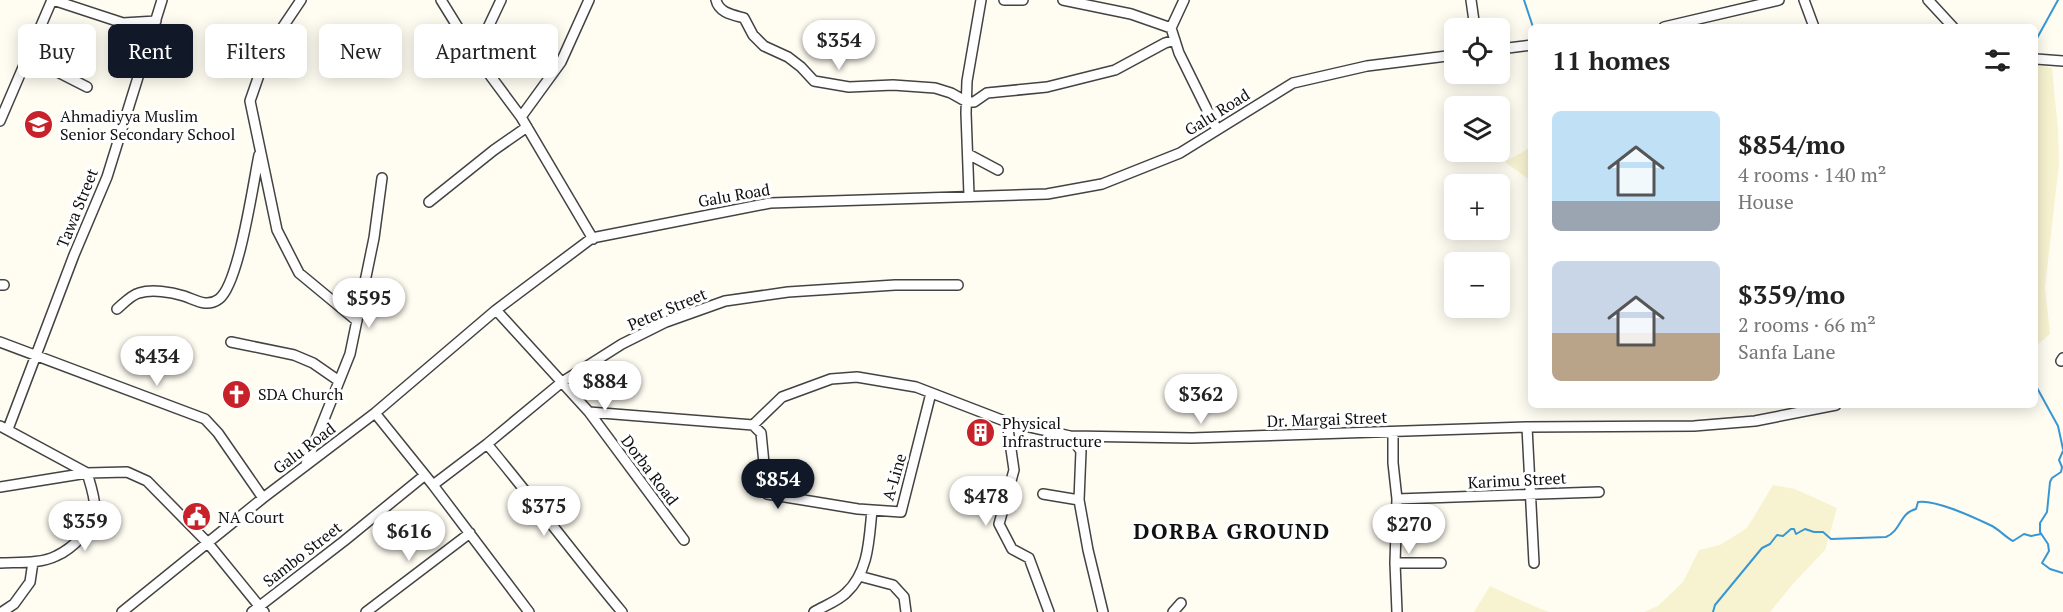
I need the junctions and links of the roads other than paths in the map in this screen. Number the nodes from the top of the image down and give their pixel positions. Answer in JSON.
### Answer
{"nodes":[{"id":1,"x":53,"y":0,"type":"edge"},
{"id":2,"x":162,"y":0,"type":"edge"},
{"id":3,"x":301,"y":0,"type":"edge"},
{"id":4,"x":441,"y":0,"type":"edge"},
{"id":5,"x":501,"y":0,"type":"edge"},
{"id":6,"x":589,"y":0,"type":"edge"},
{"id":7,"x":716,"y":0,"type":"edge"},
{"id":8,"x":981,"y":0,"type":"edge"},
{"id":9,"x":1004,"y":0,"type":"edge"},
{"id":10,"x":1023,"y":0,"type":"edge"},
{"id":11,"x":1063,"y":0,"type":"edge"},
{"id":12,"x":1184,"y":0,"type":"edge"},
{"id":13,"x":1471,"y":0,"type":"edge"},
{"id":14,"x":1779,"y":0,"type":"edge"},
{"id":15,"x":1804,"y":0,"type":"edge"},
{"id":16,"x":1769,"y":1,"type":"edge"},
{"id":17,"x":1934,"y":2,"type":"edge"},
{"id":18,"x":1474,"y":18,"type":"edge"},
{"id":19,"x":156,"y":21,"type":"junction"},
{"id":20,"x":42,"y":24,"type":"edge"},
{"id":21,"x":456,"y":24,"type":"edge"},
{"id":22,"x":490,"y":24,"type":"edge"},
{"id":23,"x":1676,"y":24,"type":"edge"},
{"id":24,"x":1813,"y":24,"type":"edge"},
{"id":25,"x":1951,"y":24,"type":"edge"},
{"id":26,"x":1171,"y":28,"type":"junction"},
{"id":27,"x":1175,"y":40,"type":"junction"},
{"id":28,"x":1528,"y":46,"type":"edge"},
{"id":29,"x":1510,"y":48,"type":"edge"},
{"id":30,"x":1444,"y":56,"type":"edge"},
{"id":31,"x":2038,"y":59,"type":"edge"},
{"id":32,"x":2063,"y":61,"type":"edge"},
{"id":33,"x":19,"y":78,"type":"edge"},
{"id":34,"x":69,"y":78,"type":"edge"},
{"id":35,"x":492,"y":78,"type":"edge"},
{"id":36,"x":87,"y":87,"type":"dead end"},
{"id":37,"x":967,"y":102,"type":"junction"},
{"id":38,"x":521,"y":117,"type":"junction"},
{"id":39,"x":0,"y":121,"type":"edge"},
{"id":40,"x":527,"y":127,"type":"junction"},
{"id":41,"x":1217,"y":130,"type":"junction"},
{"id":42,"x":260,"y":151,"type":"junction"},
{"id":43,"x":968,"y":154,"type":"junction"},
{"id":44,"x":998,"y":170,"type":"dead end"},
{"id":45,"x":382,"y":178,"type":"dead end"},
{"id":46,"x":969,"y":195,"type":"junction"},
{"id":47,"x":429,"y":202,"type":"dead end"},
{"id":48,"x":592,"y":239,"type":"junction"},
{"id":49,"x":958,"y":285,"type":"dead end"},
{"id":50,"x":117,"y":309,"type":"dead end"},
{"id":51,"x":496,"y":310,"type":"junction"},
{"id":52,"x":357,"y":321,"type":"junction"},
{"id":53,"x":0,"y":342,"type":"edge"},
{"id":54,"x":231,"y":342,"type":"dead end"},
{"id":55,"x":34,"y":356,"type":"junction"},
{"id":56,"x":339,"y":381,"type":"junction"},
{"id":57,"x":562,"y":382,"type":"junction"},
{"id":58,"x":931,"y":393,"type":"junction"},
{"id":59,"x":1821,"y":408,"type":"edge"},
{"id":60,"x":589,"y":412,"type":"junction"},
{"id":61,"x":375,"y":413,"type":"junction"},
{"id":62,"x":1007,"y":422,"type":"junction"},
{"id":63,"x":753,"y":425,"type":"junction"},
{"id":64,"x":1527,"y":427,"type":"junction"},
{"id":65,"x":4,"y":428,"type":"edge"},
{"id":66,"x":1393,"y":432,"type":"junction"},
{"id":67,"x":1070,"y":436,"type":"junction"},
{"id":68,"x":487,"y":444,"type":"junction"},
{"id":69,"x":305,"y":466,"type":"junction"},
{"id":70,"x":87,"y":473,"type":"junction"},
{"id":71,"x":425,"y":475,"type":"junction"},
{"id":72,"x":433,"y":485,"type":"junction"},
{"id":73,"x":0,"y":487,"type":"edge"},
{"id":74,"x":1599,"y":492,"type":"dead end"},
{"id":75,"x":1043,"y":494,"type":"dead end"},
{"id":76,"x":1531,"y":495,"type":"junction"},
{"id":77,"x":263,"y":498,"type":"junction"},
{"id":78,"x":1397,"y":499,"type":"junction"},
{"id":79,"x":1079,"y":500,"type":"junction"},
{"id":80,"x":872,"y":510,"type":"junction"},
{"id":81,"x":470,"y":533,"type":"junction"},
{"id":82,"x":684,"y":540,"type":"dead end"},
{"id":83,"x":207,"y":542,"type":"junction"},
{"id":84,"x":33,"y":562,"type":"junction"},
{"id":85,"x":1534,"y":562,"type":"dead end"},
{"id":86,"x":0,"y":563,"type":"edge"},
{"id":87,"x":1395,"y":563,"type":"junction"},
{"id":88,"x":1442,"y":563,"type":"dead end"},
{"id":89,"x":859,"y":576,"type":"junction"},
{"id":90,"x":1181,"y":603,"type":"dead end"},
{"id":91,"x":258,"y":610,"type":"edge"},
{"id":92,"x":2,"y":612,"type":"edge"},
{"id":93,"x":122,"y":612,"type":"edge"},
{"id":94,"x":366,"y":612,"type":"edge"},
{"id":95,"x":529,"y":612,"type":"edge"},
{"id":96,"x":622,"y":612,"type":"edge"},
{"id":97,"x":814,"y":612,"type":"edge"},
{"id":98,"x":906,"y":612,"type":"edge"},
{"id":99,"x":1049,"y":612,"type":"edge"},
{"id":100,"x":1103,"y":612,"type":"edge"},
{"id":101,"x":1173,"y":612,"type":"edge"},
{"id":102,"x":1397,"y":612,"type":"edge"}],
"edges":[{"from":1,"to":19,"type":"street"},
{"from":1,"to":20,"type":"street"},
{"from":2,"to":19,"type":"street","name":"Tawa Street"},
{"from":3,"to":42,"type":"street"},
{"from":4,"to":21,"type":"street"},
{"from":5,"to":22,"type":"street"},
{"from":6,"to":38,"type":"street"},
{"from":7,"to":37,"type":"street"},
{"from":8,"to":37,"type":"street"},
{"from":9,"to":10,"type":"street"},
{"from":11,"to":26,"type":"street"},
{"from":12,"to":26,"type":"street"},
{"from":13,"to":18,"type":"street"},
{"from":14,"to":16,"type":"street"},
{"from":15,"to":24,"type":"street"},
{"from":16,"to":23,"type":"street"},
{"from":17,"to":25,"type":"street"},
{"from":19,"to":55,"type":"street","name":"Tawa Street"},
{"from":26,"to":27,"type":"street"},
{"from":27,"to":37,"type":"street"},
{"from":27,"to":41,"type":"street"},
{"from":28,"to":29,"type":"street"},
{"from":30,"to":41,"type":"street","name":"Galu Road"},
{"from":31,"to":32,"type":"street"},
{"from":33,"to":39,"type":"street"},
{"from":34,"to":36,"type":"street"},
{"from":35,"to":38,"type":"street"},
{"from":37,"to":43,"type":"street"},
{"from":38,"to":40,"type":"street"},
{"from":40,"to":47,"type":"street"},
{"from":40,"to":48,"type":"street"},
{"from":41,"to":46,"type":"street","name":"Galu Road"},
{"from":42,"to":50,"type":"street"},
{"from":42,"to":52,"type":"street"},
{"from":43,"to":44,"type":"street"},
{"from":43,"to":46,"type":"street"},
{"from":45,"to":52,"type":"street"},
{"from":46,"to":48,"type":"street","name":"Galu Road"},
{"from":48,"to":51,"type":"street","name":"Galu Road"},
{"from":49,"to":57,"type":"street","name":"Peter Street"},
{"from":51,"to":57,"type":"street","name":"Dorba Road"},
{"from":51,"to":61,"type":"street","name":"Galu Road"},
{"from":52,"to":56,"type":"street"},
{"from":53,"to":55,"type":"street"},
{"from":54,"to":56,"type":"street"},
{"from":55,"to":65,"type":"street","name":"Tawa Street"},
{"from":55,"to":77,"type":"street"},
{"from":56,"to":69,"type":"street"},
{"from":57,"to":60,"type":"street","name":"Dorba Road"},
{"from":57,"to":68,"type":"street","name":"Peter Street"},
{"from":58,"to":62,"type":"street","name":"Dr. Margai Street"},
{"from":58,"to":63,"type":"street","name":"Dr. Margai Street"},
{"from":58,"to":80,"type":"street","name":"A-Line"},
{"from":59,"to":64,"type":"street","name":"Dr. Margai Street"},
{"from":60,"to":63,"type":"street"},
{"from":60,"to":82,"type":"street","name":"Dorba Road"},
{"from":61,"to":69,"type":"street","name":"Galu Road"},
{"from":61,"to":71,"type":"street"},
{"from":62,"to":67,"type":"street","name":"Dr. Margai Street"},
{"from":62,"to":99,"type":"street"},
{"from":63,"to":80,"type":"street"},
{"from":64,"to":66,"type":"street","name":"Dr. Margai Street"},
{"from":64,"to":76,"type":"street"},
{"from":65,"to":70,"type":"street"},
{"from":66,"to":67,"type":"street","name":"Dr. Margai Street"},
{"from":66,"to":78,"type":"street"},
{"from":67,"to":79,"type":"street"},
{"from":68,"to":72,"type":"street","name":"Peter Street"},
{"from":68,"to":96,"type":"street"},
{"from":69,"to":77,"type":"street","name":"Galu Road"},
{"from":70,"to":73,"type":"street"},
{"from":70,"to":83,"type":"street"},
{"from":70,"to":84,"type":"street"},
{"from":71,"to":72,"type":"street"},
{"from":71,"to":91,"type":"street","name":"Sambo Street"},
{"from":72,"to":81,"type":"street"},
{"from":74,"to":76,"type":"street","name":"Karimu Street"},
{"from":75,"to":79,"type":"street"},
{"from":76,"to":78,"type":"street","name":"Karimu Street"},
{"from":76,"to":85,"type":"street"},
{"from":77,"to":83,"type":"street","name":"Galu Road"},
{"from":78,"to":87,"type":"street"},
{"from":79,"to":100,"type":"street"},
{"from":80,"to":89,"type":"street","name":"A-Line"},
{"from":81,"to":94,"type":"street"},
{"from":81,"to":95,"type":"street"},
{"from":83,"to":91,"type":"street"},
{"from":83,"to":93,"type":"street","name":"Galu Road"},
{"from":84,"to":86,"type":"street"},
{"from":84,"to":92,"type":"street"},
{"from":87,"to":88,"type":"street"},
{"from":87,"to":102,"type":"street"},
{"from":89,"to":97,"type":"street"},
{"from":89,"to":98,"type":"street"},
{"from":90,"to":101,"type":"street"}]}
